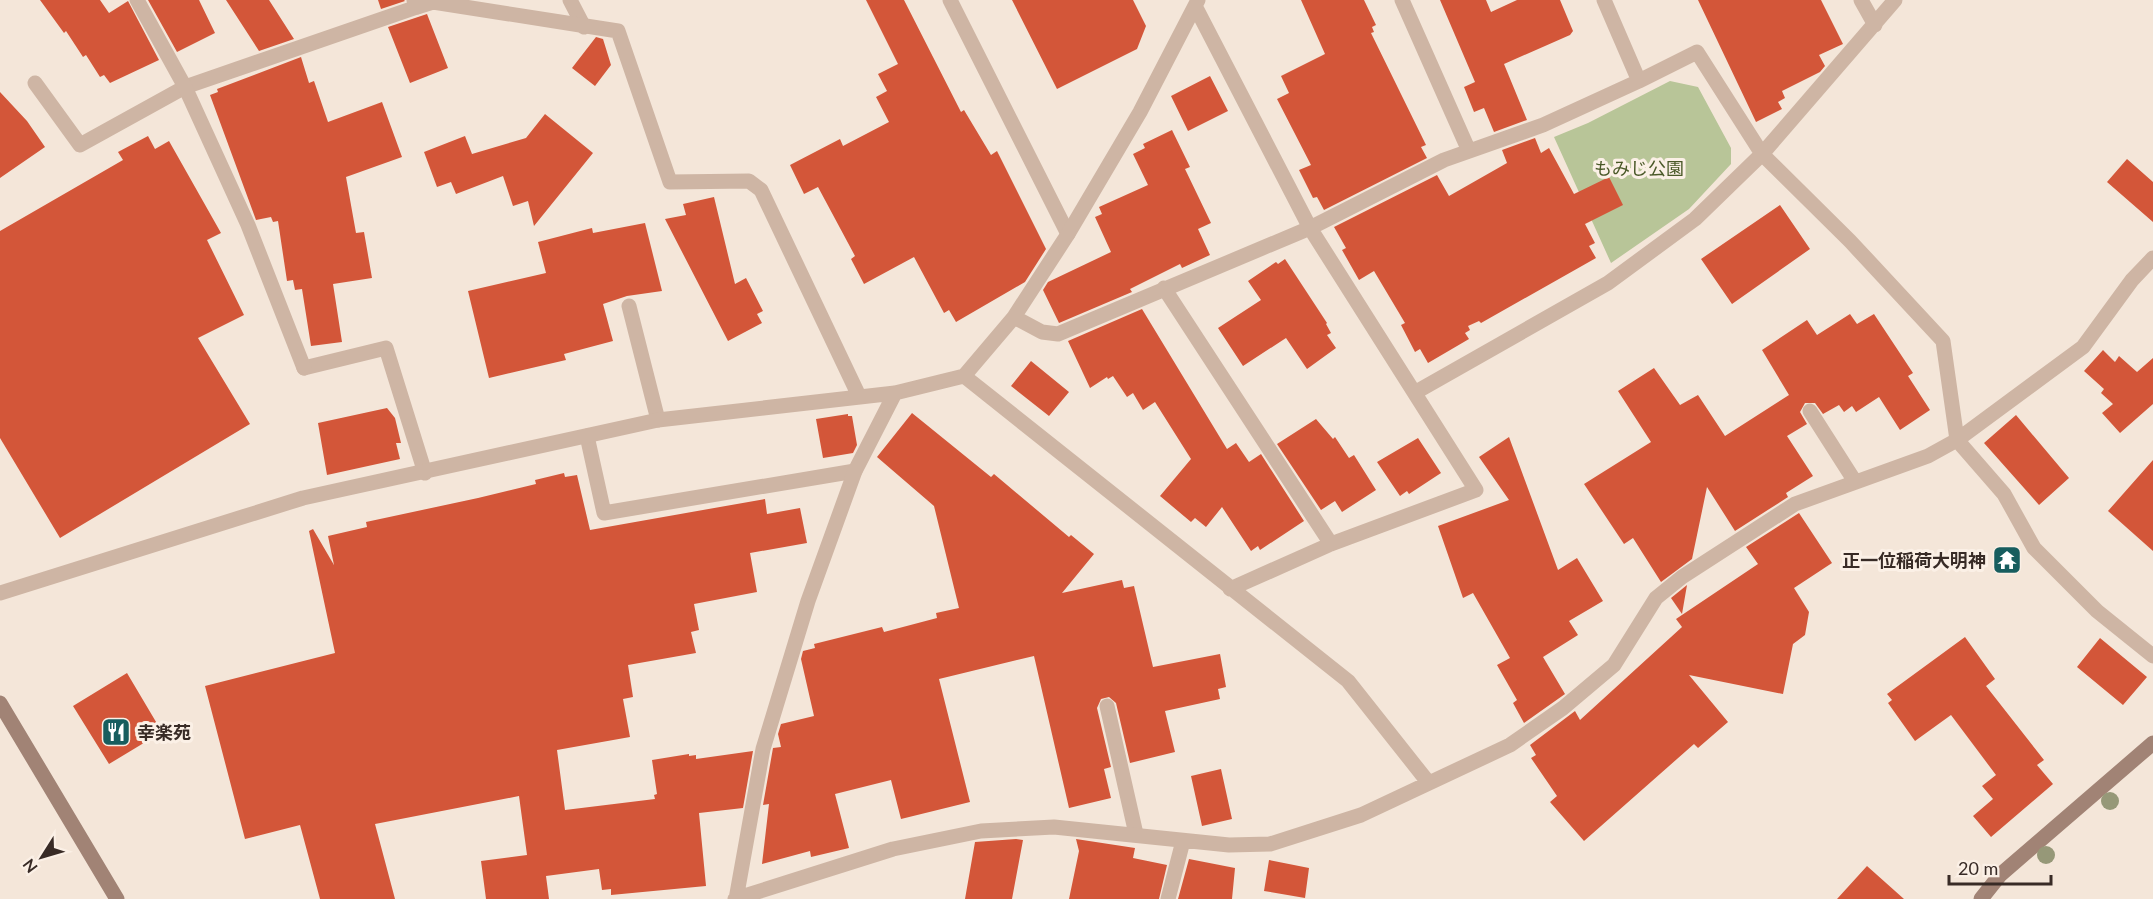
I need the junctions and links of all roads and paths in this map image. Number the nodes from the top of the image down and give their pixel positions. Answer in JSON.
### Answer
{"nodes":[{"id":1,"x":137,"y":0,"type":"edge"},
{"id":2,"x":570,"y":0,"type":"edge"},
{"id":3,"x":950,"y":0,"type":"edge"},
{"id":4,"x":1402,"y":0,"type":"edge"},
{"id":5,"x":1604,"y":0,"type":"edge"},
{"id":6,"x":1861,"y":0,"type":"edge"},
{"id":7,"x":1895,"y":0,"type":"edge"},
{"id":8,"x":416,"y":3,"type":"edge"},
{"id":9,"x":1197,"y":3,"type":"edge"},
{"id":10,"x":1875,"y":25,"type":"junction"},
{"id":11,"x":584,"y":27,"type":"junction"},
{"id":12,"x":1639,"y":81,"type":"junction"},
{"id":13,"x":35,"y":83,"type":"dead end"},
{"id":14,"x":185,"y":87,"type":"junction"},
{"id":15,"x":1469,"y":151,"type":"junction"},
{"id":16,"x":1762,"y":154,"type":"junction"},
{"id":17,"x":1310,"y":228,"type":"junction"},
{"id":18,"x":1068,"y":234,"type":"junction"},
{"id":19,"x":2153,"y":258,"type":"edge"},
{"id":20,"x":1164,"y":288,"type":"junction"},
{"id":21,"x":629,"y":306,"type":"dead end"},
{"id":22,"x":1014,"y":316,"type":"junction"},
{"id":23,"x":964,"y":376,"type":"junction"},
{"id":24,"x":1416,"y":392,"type":"junction"},
{"id":25,"x":896,"y":393,"type":"junction"},
{"id":26,"x":859,"y":396,"type":"junction"},
{"id":27,"x":1810,"y":411,"type":"dead end"},
{"id":28,"x":658,"y":420,"type":"junction"},
{"id":29,"x":587,"y":436,"type":"junction"},
{"id":30,"x":1957,"y":440,"type":"junction"},
{"id":31,"x":855,"y":471,"type":"junction"},
{"id":32,"x":425,"y":473,"type":"junction"},
{"id":33,"x":1854,"y":480,"type":"junction"},
{"id":34,"x":1331,"y":544,"type":"junction"},
{"id":35,"x":1230,"y":590,"type":"junction"},
{"id":36,"x":0,"y":593,"type":"edge"},
{"id":37,"x":2153,"y":656,"type":"edge"},
{"id":38,"x":0,"y":703,"type":"edge"},
{"id":39,"x":1107,"y":706,"type":"dead end"},
{"id":40,"x":2153,"y":743,"type":"edge"},
{"id":41,"x":1428,"y":782,"type":"junction"},
{"id":42,"x":1136,"y":834,"type":"junction"},
{"id":43,"x":1183,"y":841,"type":"junction"},
{"id":44,"x":117,"y":899,"type":"edge"},
{"id":45,"x":736,"y":899,"type":"edge"},
{"id":46,"x":1168,"y":899,"type":"edge"},
{"id":47,"x":1981,"y":899,"type":"edge"}],
"edges":[{"from":1,"to":14,"type":"street"},
{"from":2,"to":11,"type":"street"},
{"from":3,"to":18,"type":"street"},
{"from":4,"to":15,"type":"street"},
{"from":5,"to":12,"type":"street"},
{"from":6,"to":10,"type":"street"},
{"from":7,"to":10,"type":"street"},
{"from":8,"to":11,"type":"street"},
{"from":8,"to":14,"type":"street"},
{"from":9,"to":17,"type":"street"},
{"from":9,"to":18,"type":"street"},
{"from":10,"to":16,"type":"street"},
{"from":11,"to":26,"type":"street"},
{"from":12,"to":15,"type":"street"},
{"from":12,"to":16,"type":"street"},
{"from":13,"to":14,"type":"street"},
{"from":14,"to":32,"type":"street"},
{"from":15,"to":17,"type":"street"},
{"from":16,"to":24,"type":"street"},
{"from":16,"to":30,"type":"street"},
{"from":17,"to":20,"type":"street"},
{"from":17,"to":24,"type":"street"},
{"from":18,"to":22,"type":"street"},
{"from":19,"to":30,"type":"street"},
{"from":20,"to":22,"type":"street"},
{"from":20,"to":34,"type":"street"},
{"from":21,"to":28,"type":"street"},
{"from":22,"to":23,"type":"street"},
{"from":23,"to":25,"type":"street"},
{"from":23,"to":35,"type":"street"},
{"from":24,"to":34,"type":"street"},
{"from":25,"to":26,"type":"street"},
{"from":25,"to":31,"type":"street"},
{"from":26,"to":28,"type":"street"},
{"from":27,"to":33,"type":"street"},
{"from":28,"to":29,"type":"street"},
{"from":29,"to":31,"type":"street"},
{"from":29,"to":32,"type":"street"},
{"from":30,"to":33,"type":"street"},
{"from":30,"to":37,"type":"street"},
{"from":31,"to":45,"type":"street"},
{"from":32,"to":36,"type":"street"},
{"from":33,"to":41,"type":"street"},
{"from":34,"to":35,"type":"street"},
{"from":35,"to":41,"type":"street"},
{"from":38,"to":44,"type":"street"},
{"from":39,"to":42,"type":"street"},
{"from":40,"to":47,"type":"street"},
{"from":41,"to":43,"type":"street"},
{"from":42,"to":43,"type":"street"},
{"from":42,"to":45,"type":"street"},
{"from":43,"to":46,"type":"street"}]}
